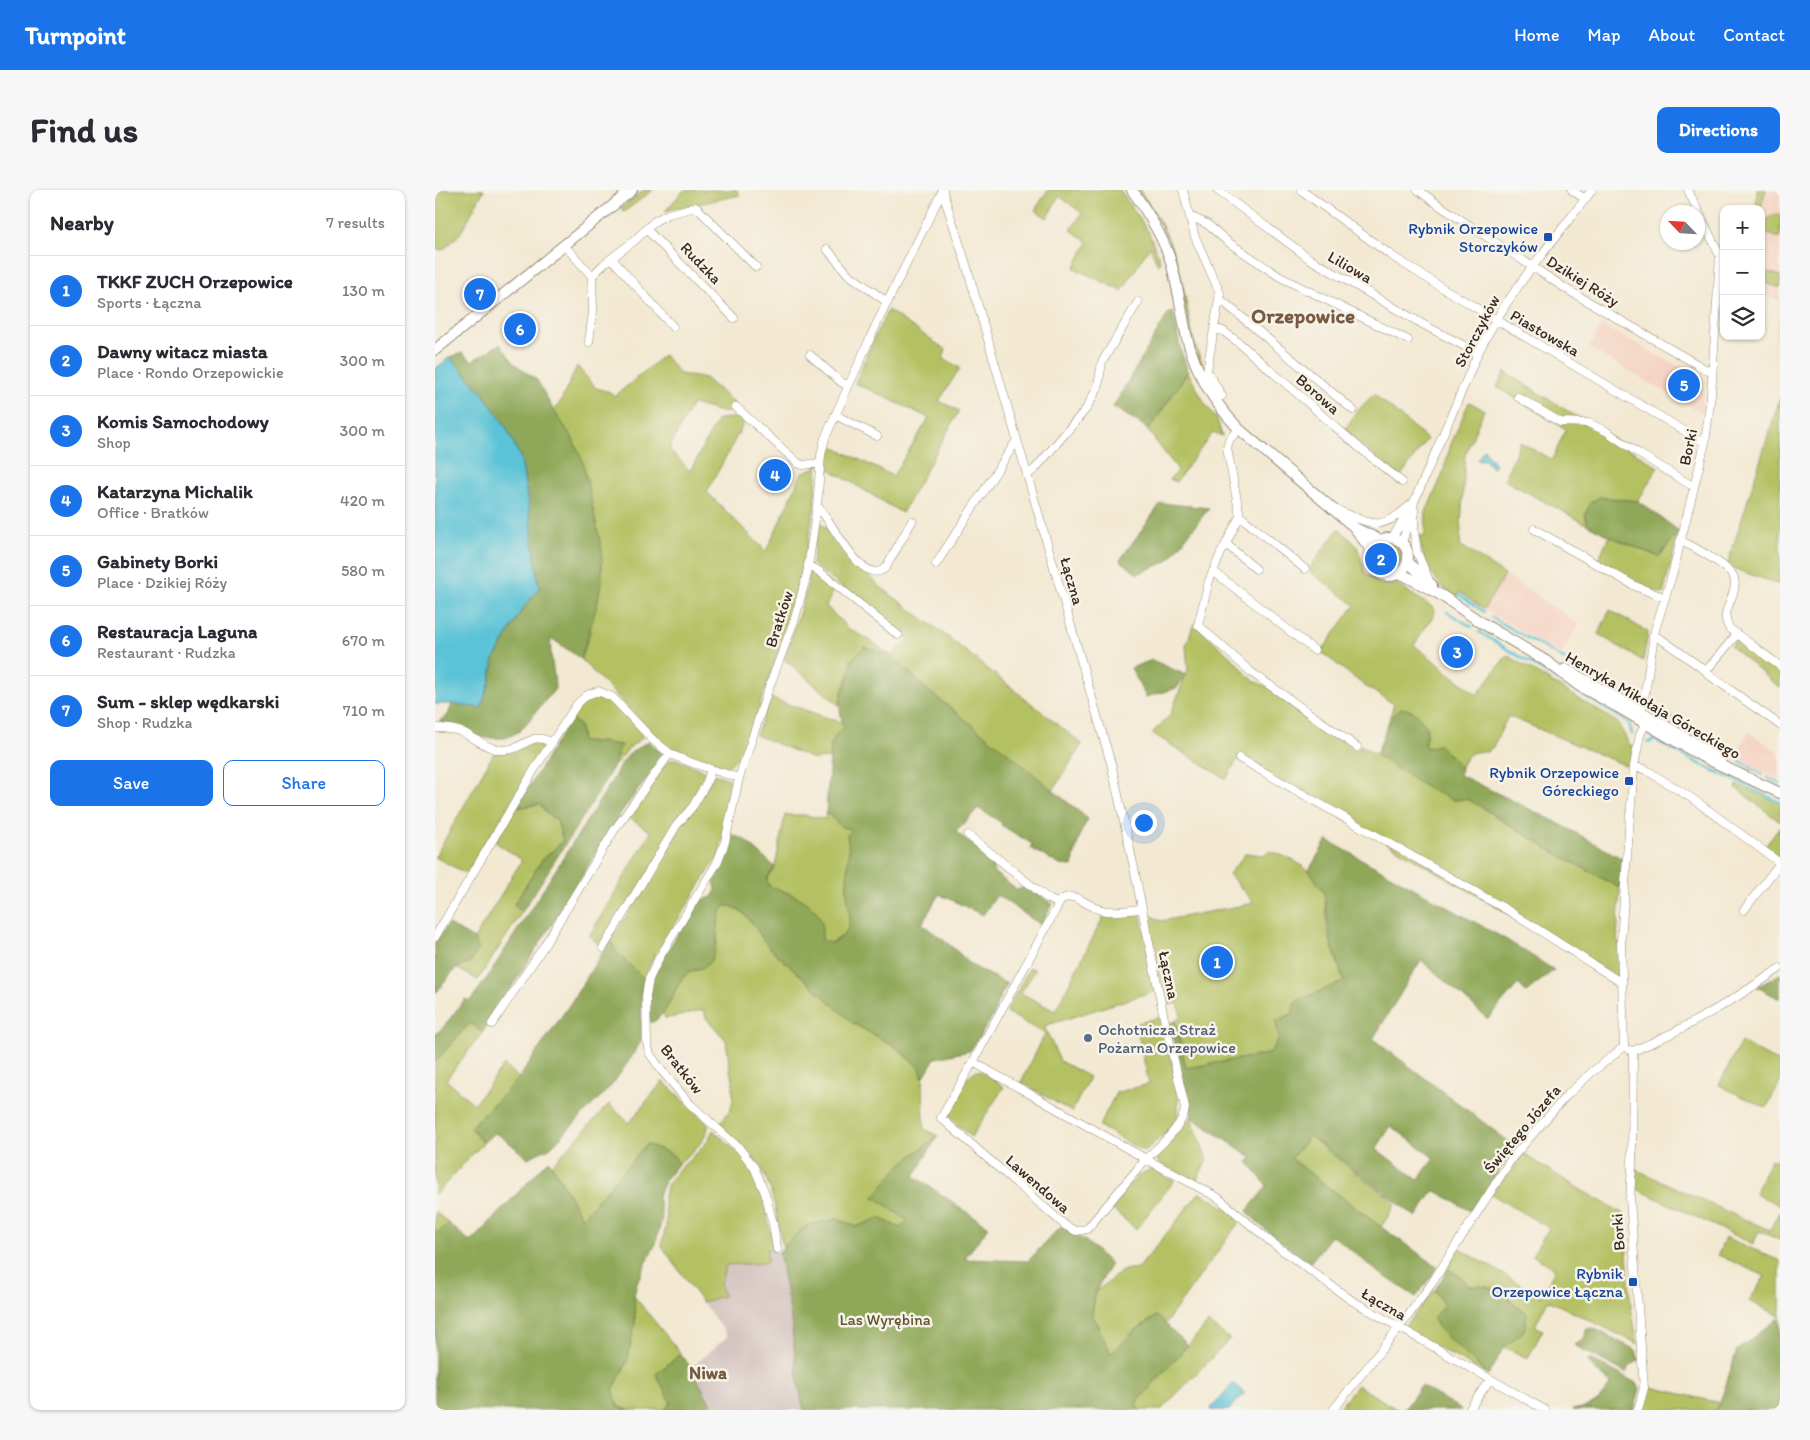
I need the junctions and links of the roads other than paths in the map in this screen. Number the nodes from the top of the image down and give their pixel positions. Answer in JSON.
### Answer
{"nodes":[{"id":1,"x":632,"y":190,"type":"edge"},
{"id":2,"x":942,"y":190,"type":"edge"},
{"id":3,"x":1132,"y":190,"type":"edge"},
{"id":4,"x":1183,"y":190,"type":"edge"},
{"id":5,"x":1217,"y":190,"type":"edge"},
{"id":6,"x":1301,"y":190,"type":"edge"},
{"id":7,"x":1418,"y":190,"type":"edge"},
{"id":8,"x":1572,"y":190,"type":"edge"},
{"id":9,"x":1592,"y":190,"type":"edge"},
{"id":10,"x":1688,"y":190,"type":"edge"},
{"id":11,"x":1585,"y":200,"type":"junction"},
{"id":12,"x":1190,"y":216,"type":"junction"},
{"id":13,"x":646,"y":229,"type":"junction"},
{"id":14,"x":564,"y":245,"type":"junction"},
{"id":15,"x":827,"y":249,"type":"dead end"},
{"id":16,"x":612,"y":259,"type":"junction"},
{"id":17,"x":1533,"y":266,"type":"junction"},
{"id":18,"x":757,"y":267,"type":"dead end"},
{"id":19,"x":592,"y":276,"type":"junction"},
{"id":20,"x":1219,"y":299,"type":"junction"},
{"id":21,"x":887,"y":302,"type":"junction"},
{"id":22,"x":1138,"y":302,"type":"dead end"},
{"id":23,"x":734,"y":318,"type":"dead end"},
{"id":24,"x":1496,"y":320,"type":"junction"},
{"id":25,"x":673,"y":327,"type":"dead end"},
{"id":26,"x":1215,"y":328,"type":"junction"},
{"id":27,"x":1408,"y":340,"type":"dead end"},
{"id":28,"x":589,"y":342,"type":"dead end"},
{"id":29,"x":435,"y":350,"type":"edge"},
{"id":30,"x":1478,"y":353,"type":"junction"},
{"id":31,"x":810,"y":356,"type":"dead end"},
{"id":32,"x":1712,"y":373,"type":"junction"},
{"id":33,"x":848,"y":386,"type":"junction"},
{"id":34,"x":1222,"y":396,"type":"dead end"},
{"id":35,"x":1518,"y":397,"type":"dead end"},
{"id":36,"x":736,"y":407,"type":"dead end"},
{"id":37,"x":1353,"y":410,"type":"dead end"},
{"id":38,"x":835,"y":415,"type":"junction"},
{"id":39,"x":1239,"y":429,"type":"junction"},
{"id":40,"x":877,"y":436,"type":"dead end"},
{"id":41,"x":1017,"y":440,"type":"junction"},
{"id":42,"x":1705,"y":444,"type":"junction"},
{"id":43,"x":821,"y":463,"type":"junction"},
{"id":44,"x":1027,"y":475,"type":"junction"},
{"id":45,"x":1402,"y":482,"type":"dead end"},
{"id":46,"x":1694,"y":487,"type":"junction"},
{"id":47,"x":1414,"y":502,"type":"junction"},
{"id":48,"x":1327,"y":505,"type":"junction"},
{"id":49,"x":817,"y":506,"type":"junction"},
{"id":50,"x":1240,"y":516,"type":"junction"},
{"id":51,"x":912,"y":521,"type":"dead end"},
{"id":52,"x":1354,"y":527,"type":"junction"},
{"id":53,"x":1534,"y":529,"type":"dead end"},
{"id":54,"x":1392,"y":538,"type":"junction"},
{"id":55,"x":1380,"y":540,"type":"junction"},
{"id":56,"x":1680,"y":542,"type":"junction"},
{"id":57,"x":1403,"y":543,"type":"junction"},
{"id":58,"x":1226,"y":544,"type":"junction"},
{"id":59,"x":1371,"y":550,"type":"junction"},
{"id":60,"x":1408,"y":562,"type":"junction"},
{"id":61,"x":936,"y":564,"type":"dead end"},
{"id":62,"x":808,"y":565,"type":"junction"},
{"id":63,"x":1256,"y":569,"type":"dead end"},
{"id":64,"x":1305,"y":569,"type":"dead end"},
{"id":65,"x":1213,"y":570,"type":"junction"},
{"id":66,"x":1400,"y":573,"type":"junction"},
{"id":67,"x":1431,"y":584,"type":"junction"},
{"id":68,"x":1441,"y":595,"type":"junction"},
{"id":69,"x":1665,"y":598,"type":"junction"},
{"id":70,"x":1737,"y":634,"type":"junction"},
{"id":71,"x":898,"y":635,"type":"dead end"},
{"id":72,"x":1653,"y":636,"type":"junction"},
{"id":73,"x":1314,"y":650,"type":"dead end"},
{"id":74,"x":1780,"y":666,"type":"edge"},
{"id":75,"x":1706,"y":671,"type":"junction"},
{"id":76,"x":1643,"y":717,"type":"junction"},
{"id":77,"x":1780,"y":725,"type":"edge"},
{"id":78,"x":435,"y":728,"type":"edge"},
{"id":79,"x":552,"y":742,"type":"junction"},
{"id":80,"x":1357,"y":747,"type":"dead end"},
{"id":81,"x":670,"y":753,"type":"junction"},
{"id":82,"x":1239,"y":758,"type":"dead end"},
{"id":83,"x":1634,"y":766,"type":"junction"},
{"id":84,"x":711,"y":770,"type":"junction"},
{"id":85,"x":739,"y":778,"type":"junction"},
{"id":86,"x":1780,"y":793,"type":"edge"},
{"id":87,"x":968,"y":835,"type":"dead end"},
{"id":88,"x":1059,"y":904,"type":"junction"},
{"id":89,"x":1141,"y":909,"type":"junction"},
{"id":90,"x":1745,"y":910,"type":"dead end"},
{"id":91,"x":435,"y":937,"type":"edge"},
{"id":92,"x":603,"y":948,"type":"dead end"},
{"id":93,"x":1780,"y":968,"type":"edge"},
{"id":94,"x":1622,"y":983,"type":"junction"},
{"id":95,"x":492,"y":1024,"type":"dead end"},
{"id":96,"x":1624,"y":1047,"type":"junction"},
{"id":97,"x":1633,"y":1051,"type":"junction"},
{"id":98,"x":973,"y":1062,"type":"junction"},
{"id":99,"x":1146,"y":1159,"type":"junction"},
{"id":100,"x":777,"y":1249,"type":"dead end"},
{"id":101,"x":1399,"y":1328,"type":"junction"},
{"id":102,"x":1490,"y":1379,"type":"junction"},
{"id":103,"x":1333,"y":1410,"type":"edge"},
{"id":104,"x":1469,"y":1410,"type":"edge"},
{"id":105,"x":1545,"y":1410,"type":"edge"},
{"id":106,"x":1637,"y":1410,"type":"edge"}],
"edges":[{"from":1,"to":14,"type":"main road"},
{"from":2,"to":21,"type":"street","name":"Bratków"},
{"from":2,"to":41,"type":"street","name":"Łączna"},
{"from":3,"to":39,"type":"main road"},
{"from":4,"to":12,"type":"street"},
{"from":5,"to":30,"type":"street","name":"Liliowa"},
{"from":6,"to":24,"type":"street","name":"Piastowska"},
{"from":7,"to":17,"type":"street","name":"Dzikiej Róży"},
{"from":8,"to":11,"type":"street"},
{"from":9,"to":11,"type":"street","name":"Storczyków"},
{"from":10,"to":32,"type":"street","name":"Borki"},
{"from":11,"to":17,"type":"street","name":"Storczyków"},
{"from":12,"to":20,"type":"street"},
{"from":12,"to":27,"type":"street"},
{"from":13,"to":16,"type":"street"},
{"from":13,"to":18,"type":"street"},
{"from":13,"to":23,"type":"street","name":"Rudzka"},
{"from":14,"to":19,"type":"street"},
{"from":14,"to":29,"type":"main road"},
{"from":15,"to":21,"type":"street"},
{"from":16,"to":19,"type":"street"},
{"from":16,"to":25,"type":"street"},
{"from":17,"to":24,"type":"street","name":"Storczyków"},
{"from":17,"to":32,"type":"street","name":"Dzikiej Róży"},
{"from":19,"to":28,"type":"street"},
{"from":20,"to":26,"type":"street"},
{"from":20,"to":37,"type":"street","name":"Borowa"},
{"from":21,"to":33,"type":"street","name":"Bratków"},
{"from":22,"to":44,"type":"street"},
{"from":24,"to":30,"type":"street","name":"Storczyków"},
{"from":24,"to":42,"type":"street","name":"Piastowska"},
{"from":26,"to":34,"type":"street"},
{"from":26,"to":45,"type":"street","name":"Borowa"},
{"from":30,"to":47,"type":"street","name":"Storczyków"},
{"from":31,"to":33,"type":"street"},
{"from":32,"to":42,"type":"street","name":"Borki"},
{"from":33,"to":38,"type":"street","name":"Bratków"},
{"from":35,"to":46,"type":"street"},
{"from":36,"to":43,"type":"street"},
{"from":38,"to":40,"type":"street"},
{"from":38,"to":43,"type":"street","name":"Bratków"},
{"from":39,"to":48,"type":"main road"},
{"from":39,"to":50,"type":"street"},
{"from":41,"to":44,"type":"street","name":"Łączna"},
{"from":41,"to":61,"type":"street"},
{"from":42,"to":46,"type":"street","name":"Borki"},
{"from":43,"to":49,"type":"street","name":"Bratków"},
{"from":44,"to":89,"type":"street","name":"Łączna"},
{"from":46,"to":56,"type":"street","name":"Borki"},
{"from":47,"to":48,"type":"street"},
{"from":47,"to":54,"type":"street","name":"Storczyków"},
{"from":47,"to":57,"type":"street","name":"Storczyków"},
{"from":47,"to":67,"type":"street"},
{"from":48,"to":52,"type":"main road"},
{"from":49,"to":51,"type":"street"},
{"from":49,"to":62,"type":"street","name":"Bratków"},
{"from":50,"to":58,"type":"street"},
{"from":50,"to":64,"type":"street"},
{"from":52,"to":55,"type":"main road"},
{"from":52,"to":59,"type":"main road"},
{"from":53,"to":69,"type":"street"},
{"from":54,"to":55,"type":"main road"},
{"from":54,"to":57,"type":"main road"},
{"from":55,"to":59,"type":"main road"},
{"from":56,"to":69,"type":"street","name":"Borki"},
{"from":56,"to":70,"type":"street"},
{"from":57,"to":60,"type":"main road"},
{"from":58,"to":63,"type":"street"},
{"from":58,"to":65,"type":"street"},
{"from":59,"to":66,"type":"main road"},
{"from":60,"to":66,"type":"main road"},
{"from":60,"to":67,"type":"main road","name":"Henryka Mikołaja Góreckiego"},
{"from":62,"to":71,"type":"street"},
{"from":62,"to":85,"type":"street","name":"Bratków"},
{"from":65,"to":73,"type":"street"},
{"from":65,"to":80,"type":"street"},
{"from":66,"to":68,"type":"main road","name":"Henryka Mikołaja Góreckiego"},
{"from":67,"to":68,"type":"main road","name":"Henryka Mikołaja Góreckiego"},
{"from":68,"to":76,"type":"main road","name":"Henryka Mikołaja Góreckiego"},
{"from":69,"to":72,"type":"street","name":"Borki"},
{"from":70,"to":74,"type":"street"},
{"from":70,"to":75,"type":"street"},
{"from":72,"to":75,"type":"street"},
{"from":72,"to":76,"type":"street","name":"Borki"},
{"from":75,"to":77,"type":"street"},
{"from":76,"to":83,"type":"street","name":"Borki"},
{"from":76,"to":86,"type":"main road","name":"Henryka Mikołaja Góreckiego"},
{"from":78,"to":79,"type":"street"},
{"from":79,"to":81,"type":"street"},
{"from":79,"to":91,"type":"street"},
{"from":81,"to":84,"type":"street"},
{"from":81,"to":95,"type":"street"},
{"from":82,"to":94,"type":"street"},
{"from":83,"to":90,"type":"street"},
{"from":83,"to":94,"type":"street","name":"Borki"},
{"from":84,"to":85,"type":"street"},
{"from":84,"to":92,"type":"street"},
{"from":85,"to":100,"type":"street","name":"Bratków"},
{"from":87,"to":88,"type":"street"},
{"from":88,"to":89,"type":"street"},
{"from":88,"to":98,"type":"street","name":"Lawendowa"},
{"from":89,"to":99,"type":"street","name":"Łączna"},
{"from":93,"to":97,"type":"street"},
{"from":94,"to":96,"type":"street","name":"Borki"},
{"from":96,"to":97,"type":"street"},
{"from":96,"to":101,"type":"street","name":"Świętego Józefa"},
{"from":97,"to":106,"type":"street","name":"Borki"},
{"from":98,"to":99,"type":"street"},
{"from":98,"to":99,"type":"street","name":"Lawendowa"},
{"from":99,"to":101,"type":"street","name":"Łączna"},
{"from":101,"to":102,"type":"street","name":"Łączna"},
{"from":101,"to":103,"type":"street","name":"Świętego Józefa"},
{"from":102,"to":104,"type":"street"},
{"from":102,"to":105,"type":"street","name":"Łączna"}]}
